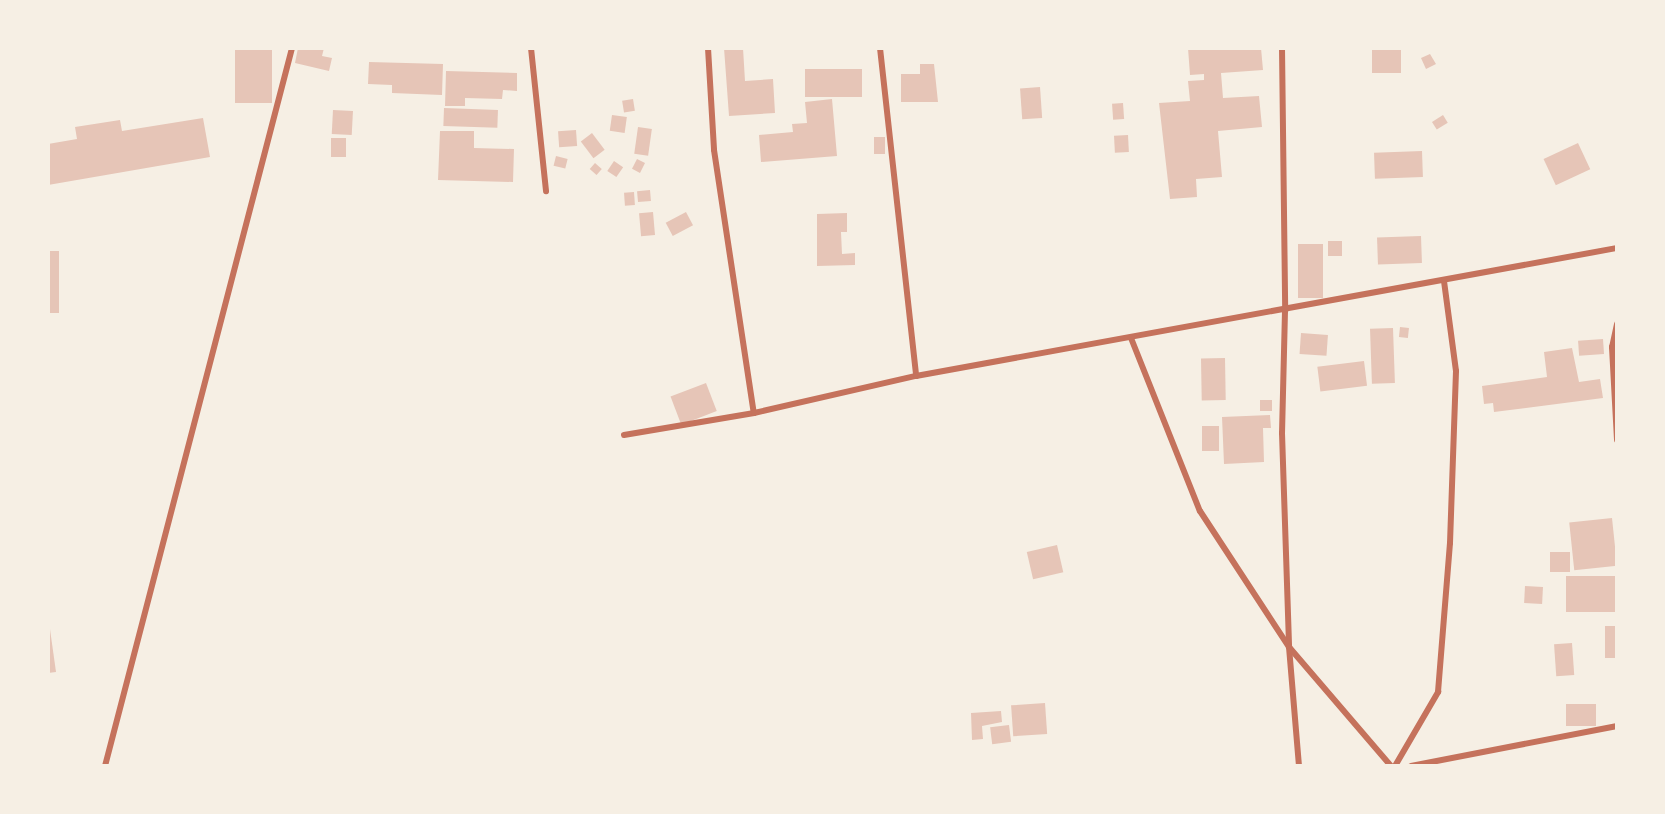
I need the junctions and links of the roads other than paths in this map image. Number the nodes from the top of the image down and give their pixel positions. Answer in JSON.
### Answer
{"nodes":[{"id":1,"x":292,"y":48,"type":"edge"},
{"id":2,"x":531,"y":48,"type":"edge"},
{"id":3,"x":708,"y":48,"type":"edge"},
{"id":4,"x":880,"y":48,"type":"edge"},
{"id":5,"x":1282,"y":48,"type":"edge"},
{"id":6,"x":546,"y":191,"type":"dead end"},
{"id":7,"x":1617,"y":248,"type":"edge"},
{"id":8,"x":1444,"y":281,"type":"junction"},
{"id":9,"x":1285,"y":311,"type":"junction"},
{"id":10,"x":1617,"y":324,"type":"edge"},
{"id":11,"x":1131,"y":338,"type":"junction"},
{"id":12,"x":916,"y":376,"type":"junction"},
{"id":13,"x":754,"y":413,"type":"junction"},
{"id":14,"x":624,"y":435,"type":"dead end"},
{"id":15,"x":1617,"y":440,"type":"edge"},
{"id":16,"x":1290,"y":647,"type":"junction"},
{"id":17,"x":1617,"y":726,"type":"edge"},
{"id":18,"x":105,"y":766,"type":"edge"},
{"id":19,"x":1299,"y":766,"type":"edge"},
{"id":20,"x":1391,"y":766,"type":"edge"},
{"id":21,"x":1395,"y":766,"type":"edge"},
{"id":22,"x":1411,"y":766,"type":"edge"}],
"edges":[{"from":1,"to":18,"type":"street"},
{"from":2,"to":6,"type":"street"},
{"from":3,"to":13,"type":"street"},
{"from":4,"to":12,"type":"street"},
{"from":5,"to":9,"type":"street"},
{"from":7,"to":8,"type":"street"},
{"from":8,"to":9,"type":"street"},
{"from":8,"to":21,"type":"street"},
{"from":9,"to":11,"type":"street"},
{"from":9,"to":16,"type":"street"},
{"from":10,"to":15,"type":"street"},
{"from":11,"to":12,"type":"street"},
{"from":11,"to":16,"type":"street"},
{"from":12,"to":13,"type":"street"},
{"from":13,"to":14,"type":"street"},
{"from":16,"to":19,"type":"street"},
{"from":16,"to":20,"type":"street"},
{"from":17,"to":22,"type":"street"}]}
